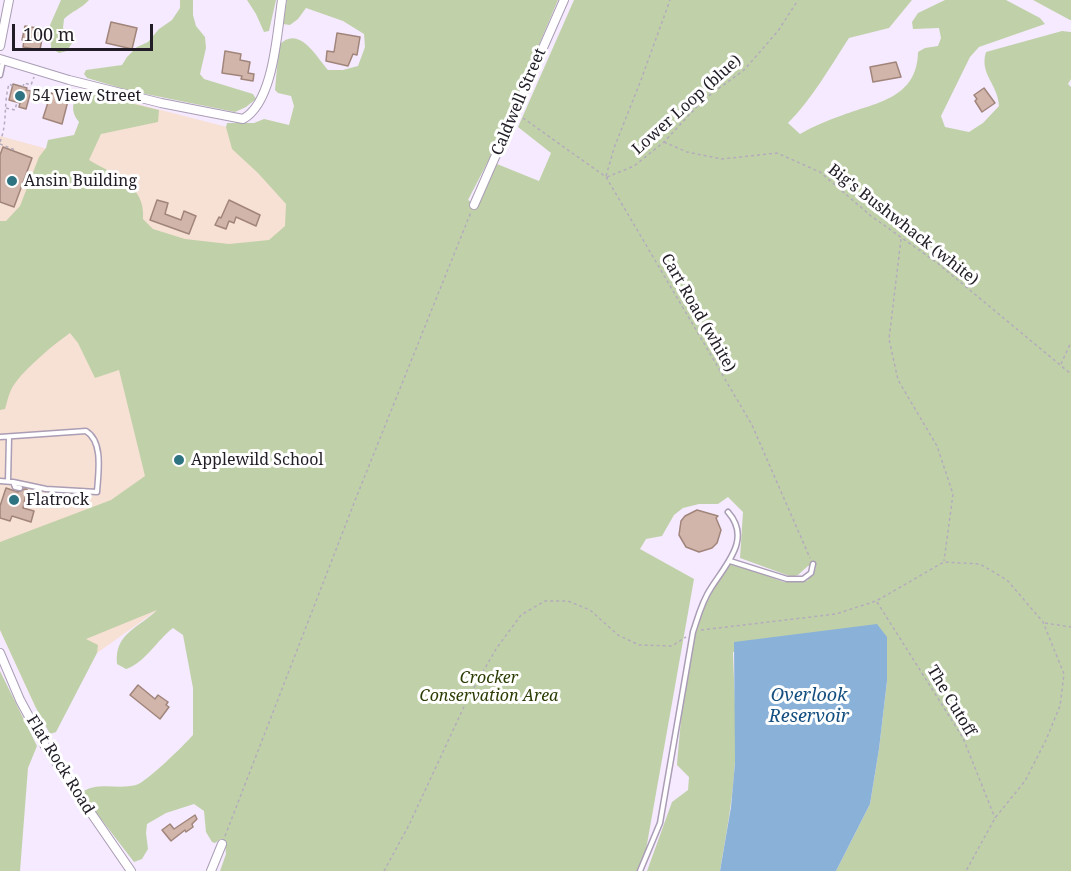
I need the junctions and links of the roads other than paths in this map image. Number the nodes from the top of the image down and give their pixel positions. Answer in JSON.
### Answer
{"nodes":[{"id":1,"x":9,"y":0,"type":"edge"},
{"id":2,"x":282,"y":0,"type":"edge"},
{"id":3,"x":564,"y":0,"type":"edge"},
{"id":4,"x":0,"y":46,"type":"edge"},
{"id":5,"x":2,"y":60,"type":"edge"},
{"id":6,"x":0,"y":75,"type":"edge"},
{"id":7,"x":474,"y":205,"type":"road end"},
{"id":8,"x":0,"y":437,"type":"edge"},
{"id":9,"x":9,"y":437,"type":"junction"},
{"id":10,"x":0,"y":481,"type":"edge"},
{"id":11,"x":10,"y":482,"type":"junction"},
{"id":12,"x":20,"y":488,"type":"dead end"},
{"id":13,"x":34,"y":488,"type":"junction"},
{"id":14,"x":27,"y":490,"type":"dead end"},
{"id":15,"x":728,"y":512,"type":"dead end"},
{"id":16,"x":730,"y":561,"type":"junction"},
{"id":17,"x":813,"y":564,"type":"road end"},
{"id":18,"x":0,"y":653,"type":"edge"},
{"id":19,"x":222,"y":845,"type":"road end"},
{"id":20,"x":131,"y":871,"type":"edge"},
{"id":21,"x":211,"y":871,"type":"edge"},
{"id":22,"x":640,"y":871,"type":"edge"}],
"edges":[{"from":1,"to":4,"type":"street"},
{"from":2,"to":5,"type":"street"},
{"from":3,"to":7,"type":"street","name":"Caldwell Street"},
{"from":5,"to":6,"type":"lane"},
{"from":8,"to":9,"type":"lane"},
{"from":9,"to":11,"type":"lane"},
{"from":9,"to":13,"type":"lane"},
{"from":10,"to":11,"type":"lane"},
{"from":11,"to":12,"type":"lane"},
{"from":11,"to":13,"type":"lane"},
{"from":13,"to":14,"type":"lane"},
{"from":15,"to":16,"type":"lane"},
{"from":16,"to":17,"type":"lane"},
{"from":16,"to":22,"type":"lane"},
{"from":18,"to":20,"type":"street","name":"Flat Rock Road"},
{"from":19,"to":21,"type":"street"}]}
